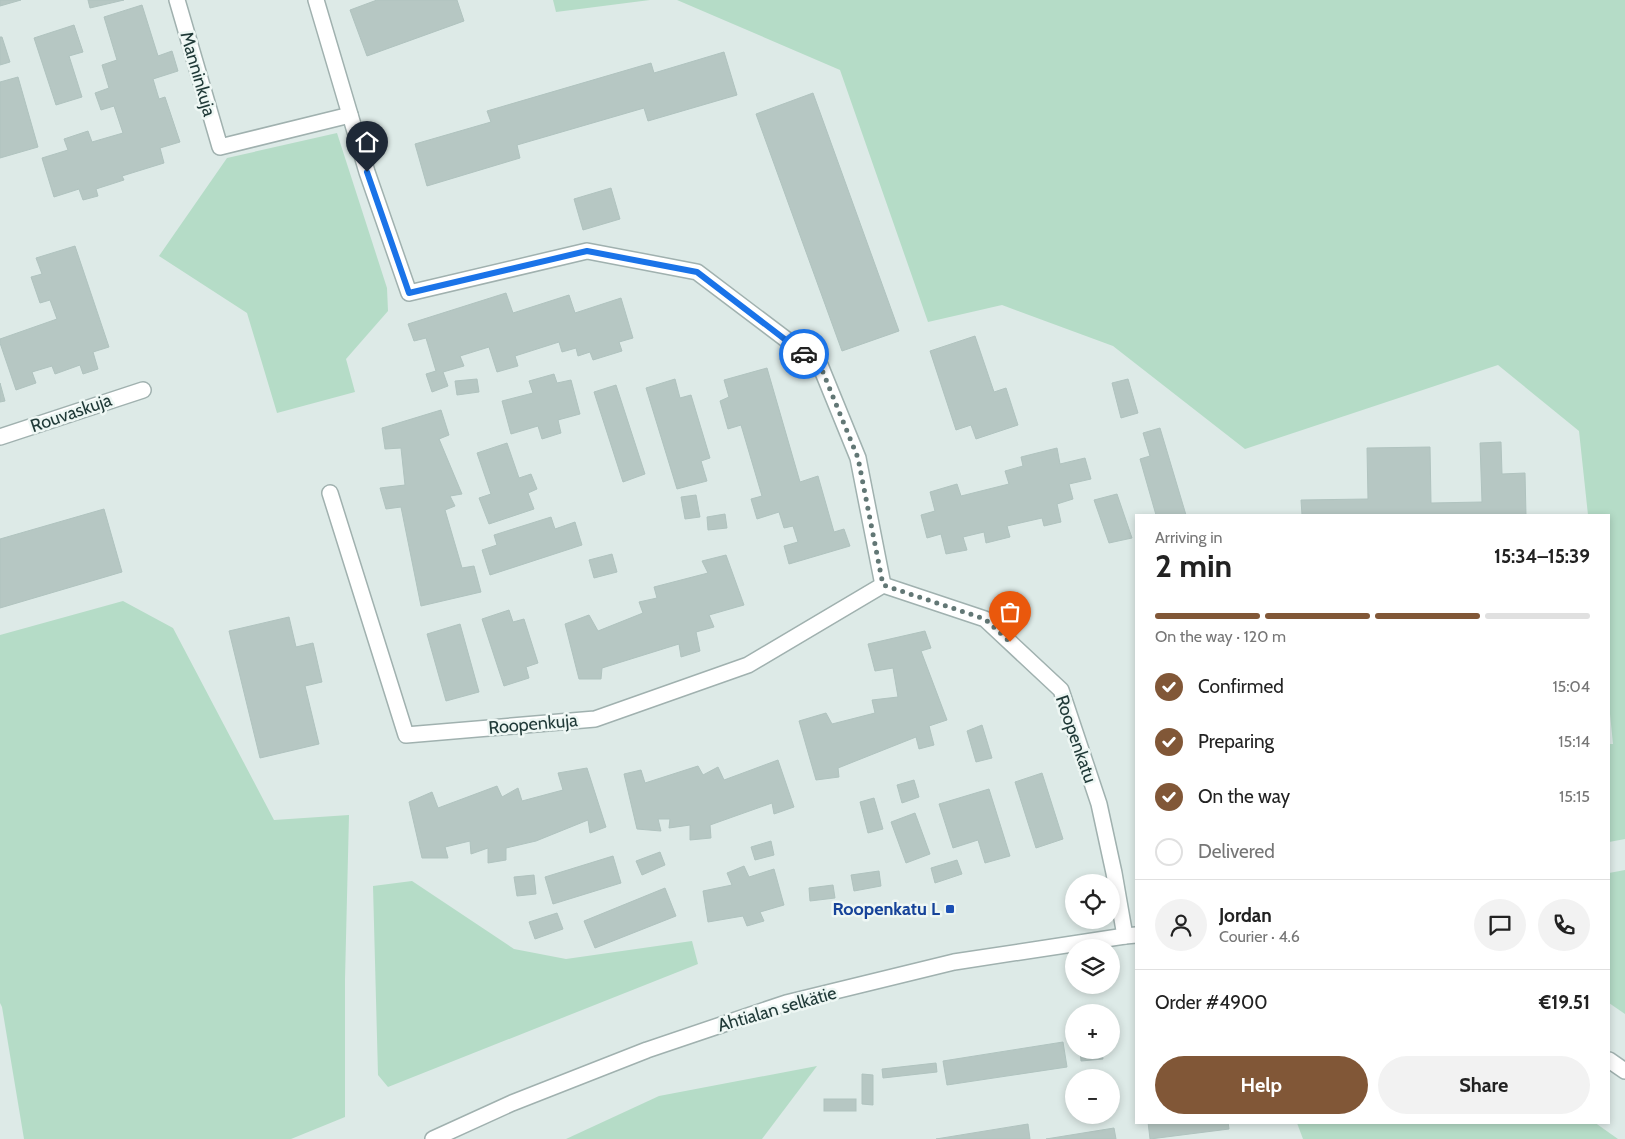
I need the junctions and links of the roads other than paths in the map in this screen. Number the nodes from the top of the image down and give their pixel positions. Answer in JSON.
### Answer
{"nodes":[{"id":1,"x":177,"y":0,"type":"edge"},
{"id":2,"x":316,"y":0,"type":"edge"},
{"id":3,"x":350,"y":115,"type":"junction"},
{"id":4,"x":143,"y":390,"type":"dead end"},
{"id":5,"x":0,"y":437,"type":"edge"},
{"id":6,"x":330,"y":493,"type":"dead end"},
{"id":7,"x":883,"y":585,"type":"junction"},
{"id":8,"x":1130,"y":935,"type":"edge"},
{"id":9,"x":1610,"y":1061,"type":"edge"},
{"id":10,"x":1625,"y":1071,"type":"edge"},
{"id":11,"x":433,"y":1139,"type":"edge"}],
"edges":[{"from":1,"to":3,"type":"street","name":"Manninkuja"},
{"from":2,"to":3,"type":"street"},
{"from":3,"to":7,"type":"street"},
{"from":4,"to":5,"type":"street","name":"Rouvaskuja"},
{"from":6,"to":7,"type":"street","name":"Roopenkuja"},
{"from":7,"to":8,"type":"street","name":"Roopenkatu"},
{"from":8,"to":11,"type":"street","name":"Ahtialan selkätie"},
{"from":9,"to":10,"type":"street"}]}
